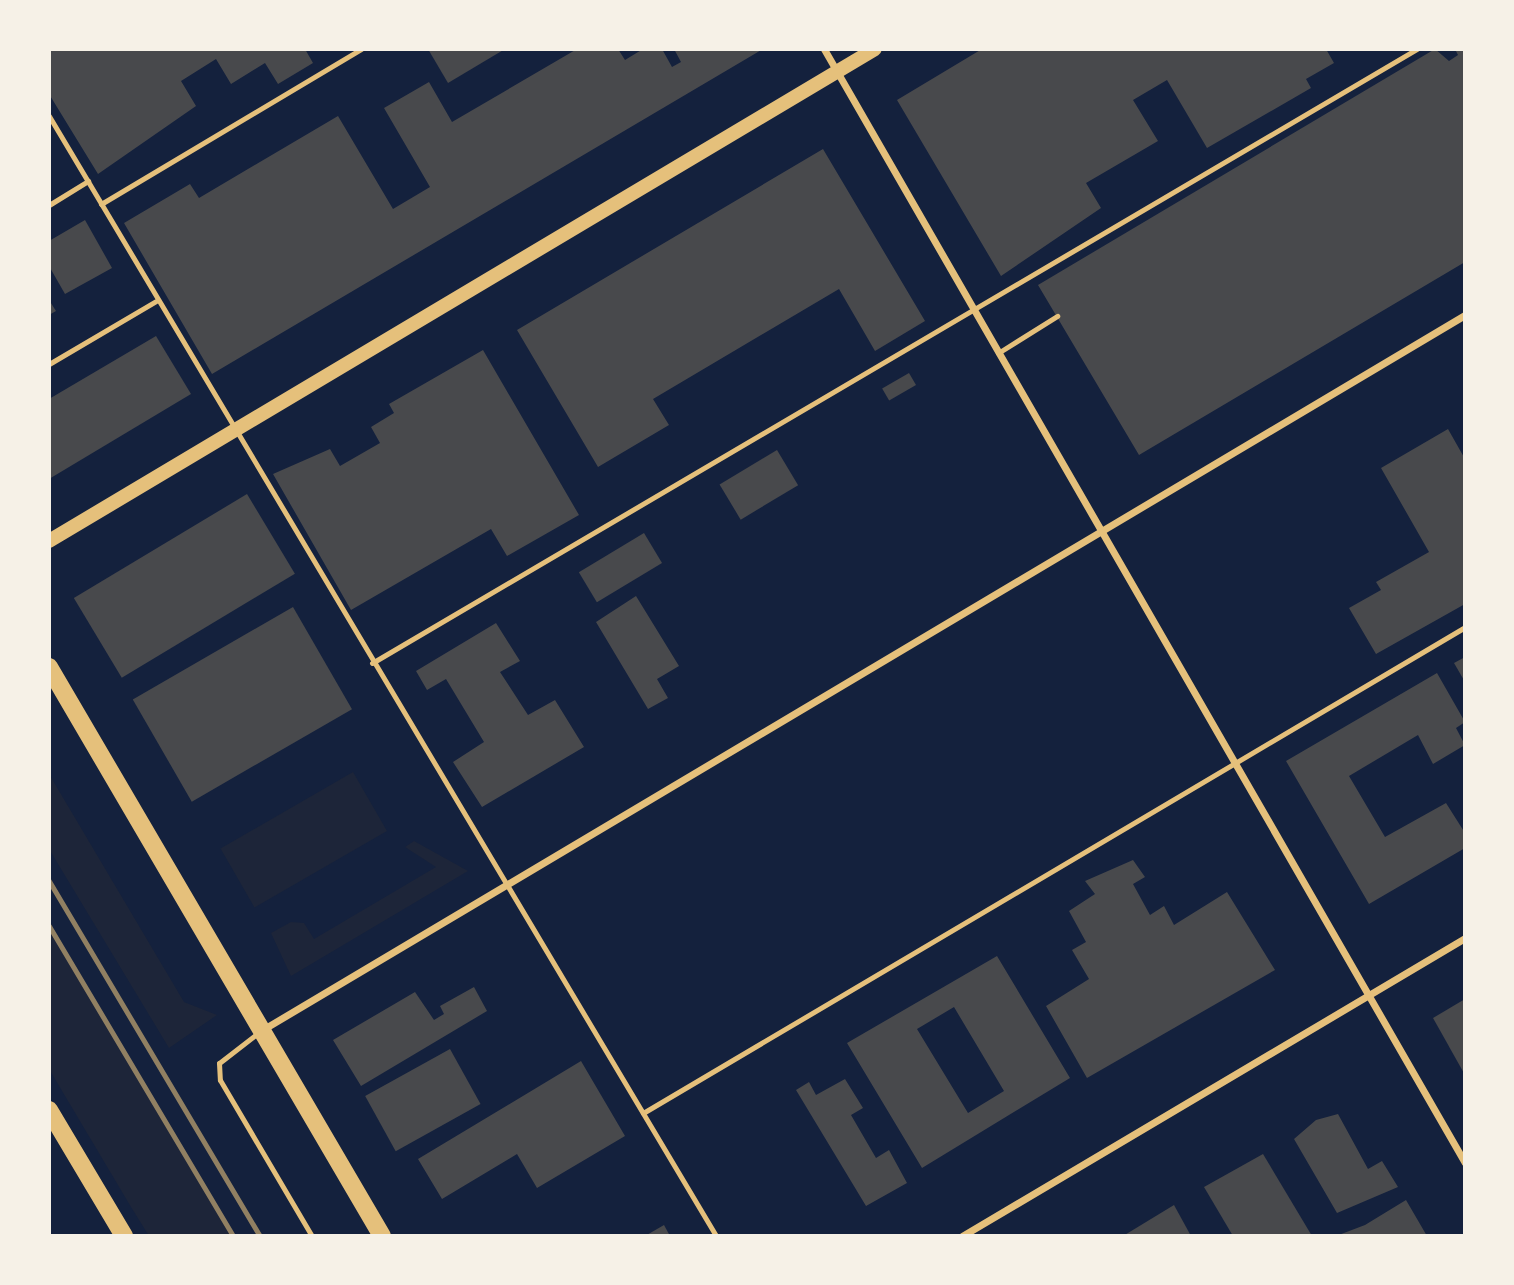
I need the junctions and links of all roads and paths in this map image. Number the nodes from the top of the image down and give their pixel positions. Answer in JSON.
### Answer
{"nodes":[{"id":1,"x":361,"y":49,"type":"edge"},
{"id":2,"x":824,"y":49,"type":"edge"},
{"id":3,"x":874,"y":49,"type":"edge"},
{"id":4,"x":1417,"y":49,"type":"edge"},
{"id":5,"x":836,"y":71,"type":"junction"},
{"id":6,"x":49,"y":116,"type":"edge"},
{"id":7,"x":88,"y":181,"type":"junction"},
{"id":8,"x":101,"y":204,"type":"junction"},
{"id":9,"x":49,"y":205,"type":"edge"},
{"id":10,"x":156,"y":300,"type":"junction"},
{"id":11,"x":975,"y":313,"type":"junction"},
{"id":12,"x":1465,"y":315,"type":"edge"},
{"id":13,"x":1057,"y":316,"type":"dead end"},
{"id":14,"x":998,"y":353,"type":"junction"},
{"id":15,"x":49,"y":364,"type":"edge"},
{"id":16,"x":234,"y":431,"type":"junction"},
{"id":17,"x":1100,"y":532,"type":"junction"},
{"id":18,"x":49,"y":541,"type":"edge"},
{"id":19,"x":1465,"y":627,"type":"edge"},
{"id":20,"x":372,"y":663,"type":"junction"},
{"id":21,"x":49,"y":667,"type":"edge"},
{"id":22,"x":1233,"y":767,"type":"junction"},
{"id":23,"x":505,"y":886,"type":"junction"},
{"id":24,"x":1465,"y":938,"type":"edge"},
{"id":25,"x":1367,"y":997,"type":"junction"},
{"id":26,"x":260,"y":1031,"type":"junction"},
{"id":27,"x":49,"y":1110,"type":"edge"},
{"id":28,"x":643,"y":1113,"type":"junction"},
{"id":29,"x":1465,"y":1163,"type":"edge"},
{"id":30,"x":124,"y":1236,"type":"edge"},
{"id":31,"x":312,"y":1236,"type":"edge"},
{"id":32,"x":382,"y":1236,"type":"edge"},
{"id":33,"x":716,"y":1236,"type":"edge"},
{"id":34,"x":962,"y":1236,"type":"edge"}],
"edges":[{"from":1,"to":8,"type":"lane"},
{"from":2,"to":5,"type":"street"},
{"from":3,"to":5,"type":"main road"},
{"from":4,"to":11,"type":"lane"},
{"from":5,"to":11,"type":"street"},
{"from":5,"to":16,"type":"main road"},
{"from":6,"to":7,"type":"lane"},
{"from":7,"to":8,"type":"lane"},
{"from":7,"to":9,"type":"lane"},
{"from":8,"to":10,"type":"lane"},
{"from":10,"to":15,"type":"lane"},
{"from":10,"to":16,"type":"lane"},
{"from":11,"to":14,"type":"street"},
{"from":11,"to":20,"type":"lane"},
{"from":12,"to":17,"type":"street"},
{"from":13,"to":14,"type":"lane"},
{"from":14,"to":17,"type":"street"},
{"from":16,"to":18,"type":"main road"},
{"from":16,"to":20,"type":"lane"},
{"from":17,"to":22,"type":"street"},
{"from":17,"to":23,"type":"street"},
{"from":19,"to":22,"type":"lane"},
{"from":20,"to":23,"type":"lane"},
{"from":21,"to":26,"type":"main road"},
{"from":22,"to":25,"type":"street"},
{"from":22,"to":28,"type":"lane"},
{"from":23,"to":26,"type":"street"},
{"from":23,"to":28,"type":"lane"},
{"from":24,"to":25,"type":"street"},
{"from":25,"to":29,"type":"street"},
{"from":25,"to":34,"type":"street"},
{"from":26,"to":31,"type":"lane"},
{"from":26,"to":32,"type":"main road"},
{"from":27,"to":30,"type":"main road"},
{"from":28,"to":33,"type":"lane"}]}
